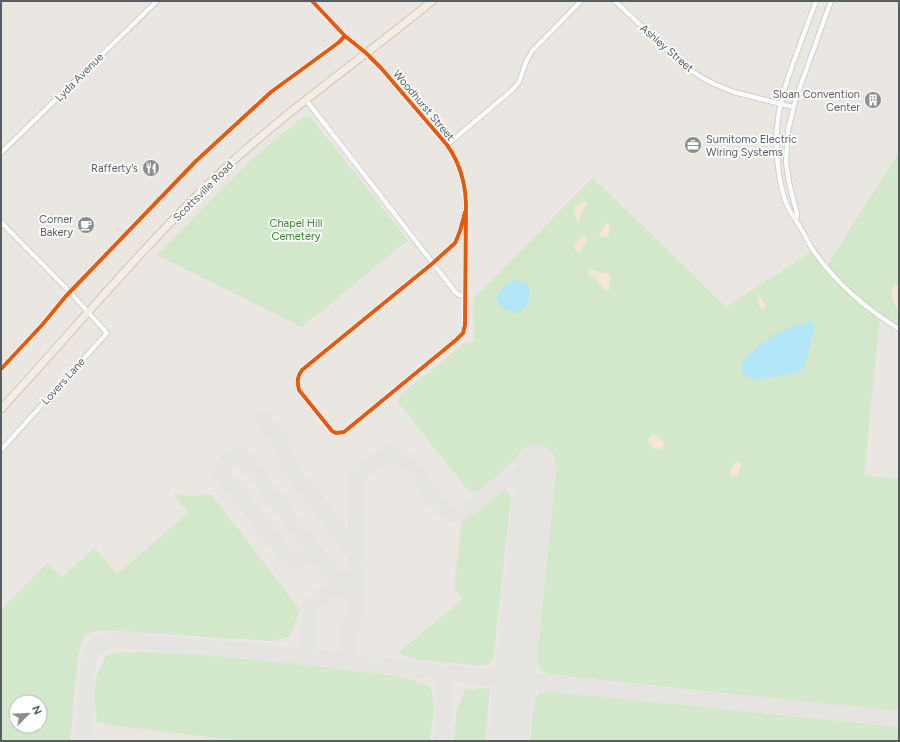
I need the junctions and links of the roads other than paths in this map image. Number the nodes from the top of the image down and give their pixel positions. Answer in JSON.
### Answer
{"nodes":[{"id":1,"x":157,"y":1,"type":"edge"},
{"id":2,"x":312,"y":1,"type":"edge"},
{"id":3,"x":432,"y":1,"type":"edge"},
{"id":4,"x":581,"y":1,"type":"edge"},
{"id":5,"x":615,"y":1,"type":"edge"},
{"id":6,"x":816,"y":1,"type":"edge"},
{"id":7,"x":831,"y":1,"type":"edge"},
{"id":8,"x":345,"y":36,"type":"junction"},
{"id":9,"x":366,"y":53,"type":"junction"},
{"id":10,"x":306,"y":100,"type":"junction"},
{"id":11,"x":781,"y":103,"type":"junction"},
{"id":12,"x":793,"y":107,"type":"junction"},
{"id":13,"x":447,"y":145,"type":"junction"},
{"id":14,"x":1,"y":153,"type":"edge"},
{"id":15,"x":465,"y":212,"type":"junction"},
{"id":16,"x":796,"y":220,"type":"junction"},
{"id":17,"x":1,"y":222,"type":"edge"},
{"id":18,"x":433,"y":263,"type":"junction"},
{"id":19,"x":70,"y":292,"type":"junction"},
{"id":20,"x":465,"y":296,"type":"junction"},
{"id":21,"x":89,"y":312,"type":"junction"},
{"id":22,"x":899,"y":329,"type":"edge"},
{"id":23,"x":1,"y":369,"type":"edge"},
{"id":24,"x":1,"y":406,"type":"edge"},
{"id":25,"x":1,"y":450,"type":"edge"}],
"edges":[{"from":1,"to":14,"type":"street","name":"Lyda Avenue"},
{"from":2,"to":8,"type":"street","name":"Woodhurst Street"},
{"from":3,"to":9,"type":"main road","name":"Scottsville Road"},
{"from":4,"to":13,"type":"street"},
{"from":5,"to":11,"type":"street","name":"Ashley Street"},
{"from":6,"to":11,"type":"street"},
{"from":7,"to":12,"type":"street"},
{"from":8,"to":9,"type":"street","name":"Woodhurst Street"},
{"from":8,"to":19,"type":"street"},
{"from":9,"to":10,"type":"main road","name":"Scottsville Road"},
{"from":9,"to":13,"type":"street","name":"Woodhurst Street"},
{"from":10,"to":18,"type":"street"},
{"from":10,"to":21,"type":"main road","name":"Scottsville Road"},
{"from":11,"to":12,"type":"street","name":"Ashley Street"},
{"from":11,"to":16,"type":"street"},
{"from":12,"to":16,"type":"street"},
{"from":13,"to":15,"type":"street","name":"Woodhurst Street"},
{"from":15,"to":18,"type":"street"},
{"from":15,"to":20,"type":"street","name":"Woodhurst Street"},
{"from":16,"to":22,"type":"street"},
{"from":17,"to":19,"type":"street"},
{"from":18,"to":20,"type":"street"},
{"from":18,"to":20,"type":"street","name":"Woodhurst Street"},
{"from":19,"to":21,"type":"street"},
{"from":19,"to":23,"type":"street"},
{"from":21,"to":24,"type":"main road","name":"Scottsville Road"},
{"from":21,"to":25,"type":"street","name":"Lovers Lane"}]}
